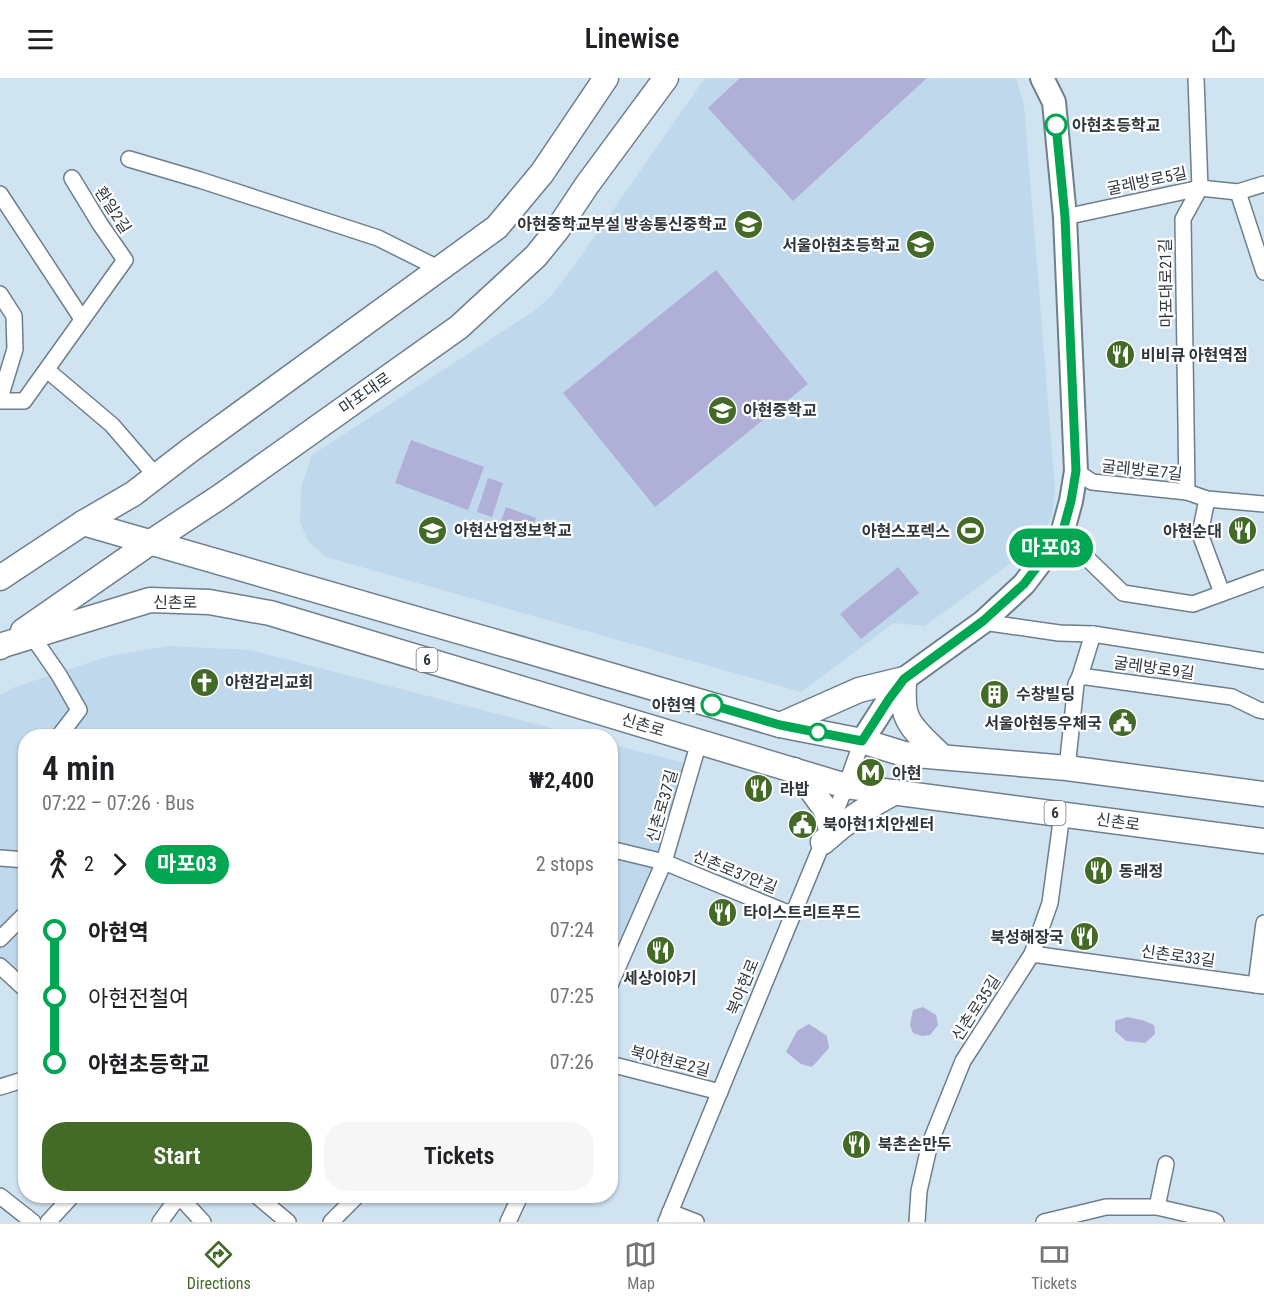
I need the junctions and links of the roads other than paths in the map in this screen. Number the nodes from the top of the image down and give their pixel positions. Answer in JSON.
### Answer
{"nodes":[{"id":1,"x":606,"y":78,"type":"edge"},
{"id":2,"x":666,"y":78,"type":"edge"},
{"id":3,"x":1042,"y":78,"type":"edge"},
{"id":4,"x":1196,"y":78,"type":"edge"},
{"id":5,"x":129,"y":159,"type":"dead end"},
{"id":6,"x":72,"y":178,"type":"dead end"},
{"id":7,"x":1264,"y":184,"type":"edge"},
{"id":8,"x":1200,"y":188,"type":"junction"},
{"id":9,"x":1238,"y":192,"type":"junction"},
{"id":10,"x":0,"y":194,"type":"edge"},
{"id":11,"x":1065,"y":217,"type":"junction"},
{"id":12,"x":440,"y":269,"type":"junction"},
{"id":13,"x":1264,"y":272,"type":"edge"},
{"id":14,"x":0,"y":294,"type":"edge"},
{"id":15,"x":82,"y":319,"type":"junction"},
{"id":16,"x":47,"y":370,"type":"junction"},
{"id":17,"x":0,"y":399,"type":"edge"},
{"id":18,"x":1076,"y":471,"type":"junction"},
{"id":19,"x":156,"y":476,"type":"junction"},
{"id":20,"x":1187,"y":492,"type":"junction"},
{"id":21,"x":1207,"y":499,"type":"junction"},
{"id":22,"x":1264,"y":504,"type":"edge"},
{"id":23,"x":83,"y":524,"type":"junction"},
{"id":24,"x":1062,"y":534,"type":"junction"},
{"id":25,"x":151,"y":543,"type":"junction"},
{"id":26,"x":0,"y":578,"type":"edge"},
{"id":27,"x":1264,"y":578,"type":"edge"},
{"id":28,"x":1222,"y":593,"type":"junction"},
{"id":29,"x":983,"y":621,"type":"junction"},
{"id":30,"x":1094,"y":634,"type":"junction"},
{"id":31,"x":32,"y":636,"type":"junction"},
{"id":32,"x":2,"y":646,"type":"edge"},
{"id":33,"x":1264,"y":661,"type":"edge"},
{"id":34,"x":1080,"y":676,"type":"junction"},
{"id":35,"x":904,"y":679,"type":"junction"},
{"id":36,"x":1264,"y":711,"type":"edge"},
{"id":37,"x":780,"y":725,"type":"junction"},
{"id":38,"x":64,"y":729,"type":"edge"},
{"id":39,"x":862,"y":741,"type":"junction"},
{"id":40,"x":699,"y":742,"type":"junction"},
{"id":41,"x":942,"y":757,"type":"junction"},
{"id":42,"x":1067,"y":768,"type":"junction"},
{"id":43,"x":794,"y":770,"type":"junction"},
{"id":44,"x":850,"y":776,"type":"junction"},
{"id":45,"x":895,"y":792,"type":"junction"},
{"id":46,"x":1264,"y":794,"type":"edge"},
{"id":47,"x":1062,"y":814,"type":"junction"},
{"id":48,"x":826,"y":834,"type":"junction"},
{"id":49,"x":1264,"y":842,"type":"edge"},
{"id":50,"x":618,"y":851,"type":"edge"},
{"id":51,"x":0,"y":858,"type":"edge"},
{"id":52,"x":18,"y":859,"type":"edge"},
{"id":53,"x":664,"y":862,"type":"junction"},
{"id":54,"x":793,"y":915,"type":"junction"},
{"id":55,"x":18,"y":921,"type":"edge"},
{"id":56,"x":1264,"y":922,"type":"edge"},
{"id":57,"x":0,"y":939,"type":"edge"},
{"id":58,"x":1032,"y":954,"type":"junction"},
{"id":59,"x":618,"y":958,"type":"edge"},
{"id":60,"x":0,"y":966,"type":"edge"},
{"id":61,"x":18,"y":983,"type":"edge"},
{"id":62,"x":1260,"y":985,"type":"edge"},
{"id":63,"x":618,"y":1066,"type":"edge"},
{"id":64,"x":18,"y":1081,"type":"edge"},
{"id":65,"x":0,"y":1087,"type":"edge"},
{"id":66,"x":720,"y":1092,"type":"junction"},
{"id":67,"x":1166,"y":1164,"type":"dead end"},
{"id":68,"x":2,"y":1202,"type":"edge"},
{"id":69,"x":66,"y":1203,"type":"edge"},
{"id":70,"x":174,"y":1203,"type":"edge"},
{"id":71,"x":185,"y":1203,"type":"edge"},
{"id":72,"x":265,"y":1203,"type":"edge"},
{"id":73,"x":350,"y":1203,"type":"edge"},
{"id":74,"x":517,"y":1203,"type":"edge"},
{"id":75,"x":1156,"y":1207,"type":"junction"},
{"id":76,"x":668,"y":1217,"type":"edge"},
{"id":77,"x":33,"y":1222,"type":"edge"},
{"id":78,"x":48,"y":1222,"type":"edge"},
{"id":79,"x":160,"y":1222,"type":"edge"},
{"id":80,"x":203,"y":1222,"type":"edge"},
{"id":81,"x":288,"y":1222,"type":"edge"},
{"id":82,"x":331,"y":1222,"type":"edge"},
{"id":83,"x":508,"y":1222,"type":"edge"},
{"id":84,"x":696,"y":1222,"type":"edge"},
{"id":85,"x":917,"y":1222,"type":"edge"},
{"id":86,"x":1044,"y":1222,"type":"edge"},
{"id":87,"x":1216,"y":1222,"type":"edge"}],
"edges":[{"from":1,"to":12,"type":"main road"},
{"from":2,"to":25,"type":"main road","name":"마포대로"},
{"from":3,"to":11,"type":"street"},
{"from":4,"to":8,"type":"street"},
{"from":5,"to":12,"type":"street"},
{"from":6,"to":15,"type":"street","name":"환일2길"},
{"from":7,"to":9,"type":"street"},
{"from":8,"to":9,"type":"street","name":"굴레방로5길"},
{"from":8,"to":11,"type":"street","name":"굴레방로5길"},
{"from":8,"to":20,"type":"street","name":"마포대로21길"},
{"from":9,"to":13,"type":"street"},
{"from":10,"to":15,"type":"street"},
{"from":11,"to":18,"type":"street"},
{"from":12,"to":19,"type":"main road"},
{"from":14,"to":17,"type":"street"},
{"from":15,"to":16,"type":"street","name":"환일2길"},
{"from":16,"to":17,"type":"street","name":"환일2길"},
{"from":16,"to":19,"type":"street"},
{"from":18,"to":20,"type":"street","name":"굴레방로7길"},
{"from":18,"to":24,"type":"street"},
{"from":19,"to":23,"type":"main road"},
{"from":20,"to":21,"type":"street","name":"굴레방로7길"},
{"from":21,"to":22,"type":"street","name":"굴레방로7길"},
{"from":21,"to":28,"type":"street"},
{"from":23,"to":25,"type":"main road","number":"6"},
{"from":23,"to":26,"type":"main road"},
{"from":24,"to":28,"type":"street"},
{"from":24,"to":29,"type":"street"},
{"from":25,"to":32,"type":"main road","name":"마포대로"},
{"from":25,"to":37,"type":"main road","number":"6"},
{"from":27,"to":28,"type":"street"},
{"from":29,"to":30,"type":"street","name":"굴레방로9길"},
{"from":29,"to":35,"type":"street"},
{"from":30,"to":33,"type":"street","name":"굴레방로9길"},
{"from":30,"to":34,"type":"street"},
{"from":31,"to":32,"type":"main road","name":"신촌로","number":"6"},
{"from":31,"to":38,"type":"street"},
{"from":31,"to":40,"type":"main road","name":"신촌로","number":"6"},
{"from":34,"to":36,"type":"street","name":"굴레방로9길"},
{"from":34,"to":42,"type":"street"},
{"from":35,"to":37,"type":"main road"},
{"from":35,"to":39,"type":"street"},
{"from":35,"to":41,"type":"main road"},
{"from":37,"to":39,"type":"main road","number":"6"},
{"from":39,"to":41,"type":"main road","number":"6"},
{"from":39,"to":44,"type":"street","name":"북아현로"},
{"from":40,"to":43,"type":"main road","name":"신촌로","number":"6"},
{"from":40,"to":53,"type":"street","name":"신촌로37길"},
{"from":41,"to":42,"type":"main road","number":"6"},
{"from":42,"to":46,"type":"main road","number":"6"},
{"from":43,"to":44,"type":"main road","name":"신촌로","number":"6"},
{"from":43,"to":48,"type":"main road"},
{"from":44,"to":45,"type":"main road","name":"신촌로","number":"6"},
{"from":44,"to":48,"type":"street","name":"북아현로"},
{"from":45,"to":47,"type":"main road","name":"신촌로","number":"6"},
{"from":45,"to":48,"type":"main road"},
{"from":47,"to":49,"type":"main road","name":"신촌로","number":"6"},
{"from":47,"to":58,"type":"street","name":"신촌로35길"},
{"from":48,"to":54,"type":"street","name":"북아현로"},
{"from":50,"to":53,"type":"street","name":"신촌로37길"},
{"from":51,"to":52,"type":"street"},
{"from":53,"to":54,"type":"street","name":"신촌로37안길"},
{"from":53,"to":59,"type":"street"},
{"from":54,"to":66,"type":"street","name":"북아현로"},
{"from":55,"to":57,"type":"street"},
{"from":56,"to":62,"type":"street","name":"신촌로33길"},
{"from":58,"to":62,"type":"street","name":"신촌로33길"},
{"from":58,"to":85,"type":"street","name":"신촌로35길"},
{"from":60,"to":61,"type":"street"},
{"from":63,"to":66,"type":"street","name":"북아현로2길"},
{"from":64,"to":65,"type":"street"},
{"from":66,"to":76,"type":"street","name":"북아현로"},
{"from":67,"to":75,"type":"street"},
{"from":68,"to":77,"type":"street"},
{"from":69,"to":78,"type":"street"},
{"from":70,"to":79,"type":"street"},
{"from":71,"to":80,"type":"street"},
{"from":72,"to":81,"type":"street"},
{"from":73,"to":82,"type":"street"},
{"from":74,"to":83,"type":"street"},
{"from":75,"to":86,"type":"street"},
{"from":75,"to":87,"type":"street"},
{"from":76,"to":84,"type":"street"}]}
